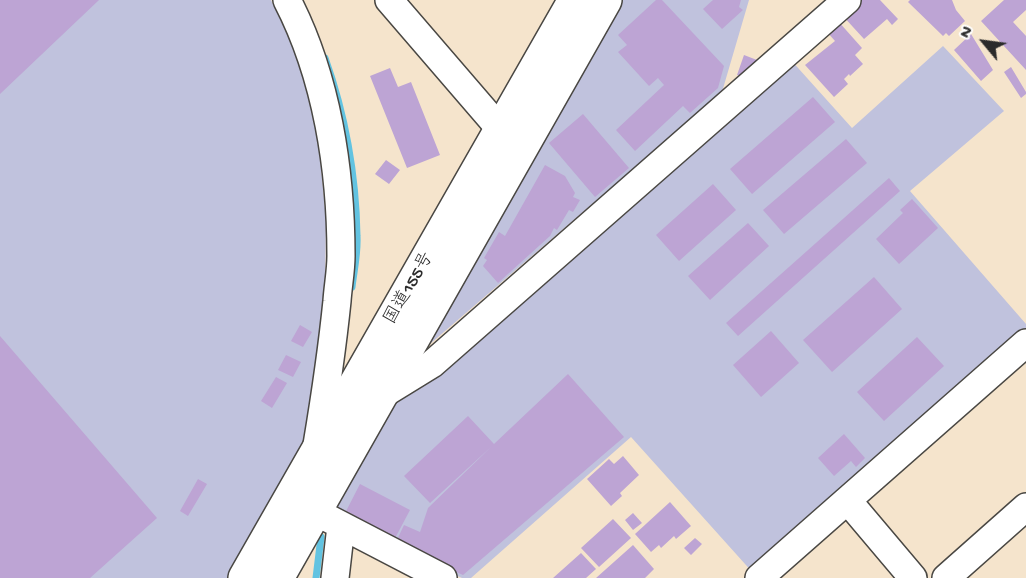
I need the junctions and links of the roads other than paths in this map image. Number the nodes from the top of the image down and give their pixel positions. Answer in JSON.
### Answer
{"nodes":[{"id":1,"x":286,"y":0,"type":"edge"},
{"id":2,"x":389,"y":0,"type":"edge"},
{"id":3,"x":575,"y":0,"type":"edge"},
{"id":4,"x":605,"y":0,"type":"edge"},
{"id":5,"x":847,"y":0,"type":"edge"},
{"id":6,"x":501,"y":130,"type":"junction"},
{"id":7,"x":1026,"y":343,"type":"edge"},
{"id":8,"x":379,"y":397,"type":"junction"},
{"id":9,"x":315,"y":455,"type":"junction"},
{"id":10,"x":848,"y":501,"type":"junction"},
{"id":11,"x":1026,"y":507,"type":"edge"},
{"id":12,"x":328,"y":519,"type":"junction"},
{"id":13,"x":245,"y":578,"type":"edge"},
{"id":14,"x":277,"y":578,"type":"edge"},
{"id":15,"x":334,"y":578,"type":"edge"},
{"id":16,"x":443,"y":578,"type":"edge"},
{"id":17,"x":759,"y":578,"type":"edge"},
{"id":18,"x":913,"y":578,"type":"edge"},
{"id":19,"x":946,"y":578,"type":"edge"}],
"edges":[{"from":1,"to":9,"type":"street"},
{"from":2,"to":6,"type":"street"},
{"from":3,"to":6,"type":"highway","name":"国道155号"},
{"from":4,"to":8,"type":"highway","name":"国道155号"},
{"from":5,"to":8,"type":"street"},
{"from":6,"to":9,"type":"highway","name":"国道155号"},
{"from":7,"to":10,"type":"street"},
{"from":8,"to":12,"type":"highway","name":"国道155号"},
{"from":9,"to":12,"type":"street"},
{"from":9,"to":13,"type":"highway","name":"国道155号"},
{"from":10,"to":17,"type":"street"},
{"from":10,"to":18,"type":"street"},
{"from":11,"to":19,"type":"street"},
{"from":12,"to":14,"type":"highway","name":"国道155号"},
{"from":12,"to":15,"type":"street"},
{"from":12,"to":16,"type":"street"}]}
